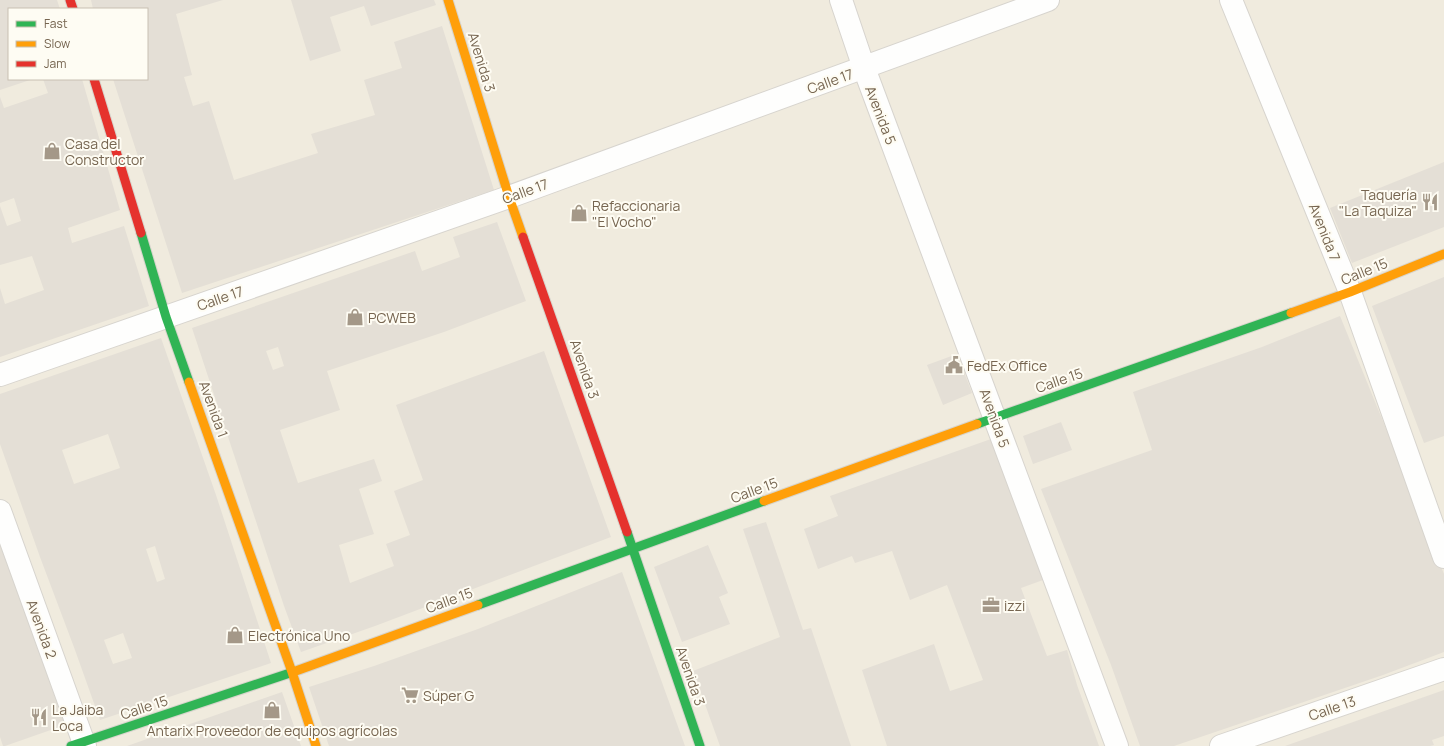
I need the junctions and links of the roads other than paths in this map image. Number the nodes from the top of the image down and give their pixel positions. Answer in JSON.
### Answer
{"nodes":[{"id":1,"x":448,"y":0,"type":"edge"},
{"id":2,"x":841,"y":0,"type":"edge"},
{"id":3,"x":1048,"y":0,"type":"edge"},
{"id":4,"x":1231,"y":0,"type":"edge"},
{"id":5,"x":864,"y":68,"type":"junction"},
{"id":6,"x":94,"y":80,"type":"edge"},
{"id":7,"x":509,"y":197,"type":"junction"},
{"id":8,"x":1444,"y":254,"type":"edge"},
{"id":9,"x":1350,"y":292,"type":"junction"},
{"id":10,"x":166,"y":317,"type":"junction"},
{"id":11,"x":0,"y":375,"type":"edge"},
{"id":12,"x":995,"y":418,"type":"junction"},
{"id":13,"x":0,"y":511,"type":"edge"},
{"id":14,"x":633,"y":549,"type":"junction"},
{"id":15,"x":1444,"y":557,"type":"edge"},
{"id":16,"x":1444,"y":669,"type":"edge"},
{"id":17,"x":292,"y":672,"type":"junction"},
{"id":18,"x":80,"y":745,"type":"edge"},
{"id":19,"x":316,"y":746,"type":"edge"},
{"id":20,"x":700,"y":746,"type":"edge"},
{"id":21,"x":1117,"y":746,"type":"edge"},
{"id":22,"x":1221,"y":746,"type":"edge"}],
"edges":[{"from":1,"to":7,"type":"main road","name":"Avenida 3"},
{"from":2,"to":5,"type":"street","name":"Avenida 5"},
{"from":3,"to":5,"type":"street","name":"Calle 17"},
{"from":4,"to":9,"type":"street","name":"Avenida 7"},
{"from":5,"to":7,"type":"street","name":"Calle 17"},
{"from":5,"to":12,"type":"street","name":"Avenida 5"},
{"from":6,"to":10,"type":"main road","name":"Avenida 1"},
{"from":7,"to":10,"type":"street","name":"Calle 17"},
{"from":7,"to":14,"type":"main road","name":"Avenida 3"},
{"from":8,"to":9,"type":"main road","name":"Calle 15"},
{"from":9,"to":12,"type":"main road","name":"Calle 15"},
{"from":9,"to":15,"type":"street","name":"Avenida 7"},
{"from":10,"to":11,"type":"street","name":"Calle 17"},
{"from":10,"to":17,"type":"main road","name":"Avenida 1"},
{"from":12,"to":14,"type":"main road","name":"Calle 15"},
{"from":12,"to":21,"type":"street","name":"Avenida 5"},
{"from":13,"to":18,"type":"street","name":"Avenida 2"},
{"from":14,"to":17,"type":"main road","name":"Calle 15"},
{"from":14,"to":20,"type":"main road","name":"Avenida 3"},
{"from":16,"to":22,"type":"street","name":"Calle 13"},
{"from":17,"to":18,"type":"main road","name":"Calle 15"},
{"from":17,"to":19,"type":"main road","name":"Avenida 1"}]}
